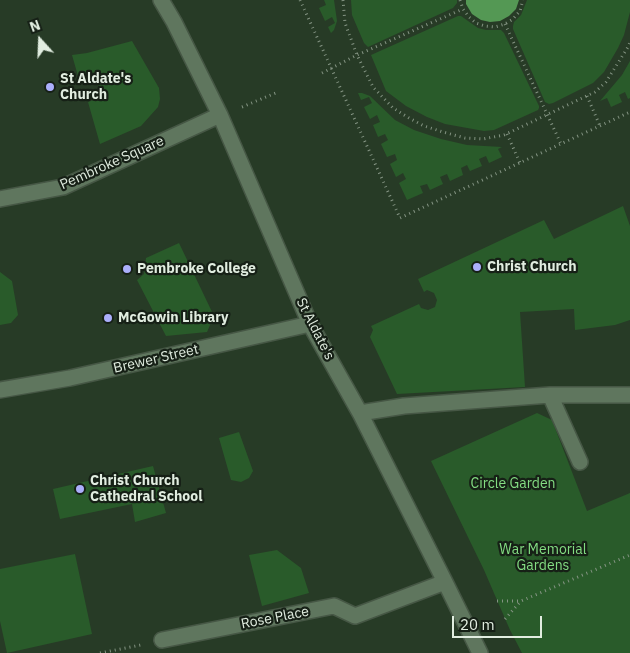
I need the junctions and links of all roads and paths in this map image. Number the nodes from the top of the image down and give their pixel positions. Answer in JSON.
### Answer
{"nodes":[{"id":1,"x":161,"y":0,"type":"edge"},
{"id":2,"x":300,"y":0,"type":"edge"},
{"id":3,"x":343,"y":0,"type":"edge"},
{"id":4,"x":460,"y":0,"type":"edge"},
{"id":5,"x":523,"y":0,"type":"edge"},
{"id":6,"x":463,"y":9,"type":"junction"},
{"id":7,"x":505,"y":24,"type":"junction"},
{"id":8,"x":630,"y":42,"type":"edge"},
{"id":9,"x":357,"y":55,"type":"junction"},
{"id":10,"x":332,"y":68,"type":"junction"},
{"id":11,"x":322,"y":73,"type":"dead end"},
{"id":12,"x":278,"y":92,"type":"dead end"},
{"id":13,"x":587,"y":96,"type":"junction"},
{"id":14,"x":241,"y":107,"type":"dead end"},
{"id":15,"x":630,"y":112,"type":"edge"},
{"id":16,"x":220,"y":114,"type":"junction"},
{"id":17,"x":548,"y":115,"type":"junction"},
{"id":18,"x":600,"y":126,"type":"junction"},
{"id":19,"x":507,"y":134,"type":"junction"},
{"id":20,"x":561,"y":144,"type":"junction"},
{"id":21,"x":520,"y":163,"type":"junction"},
{"id":22,"x":0,"y":199,"type":"edge"},
{"id":23,"x":310,"y":324,"type":"junction"},
{"id":24,"x":0,"y":390,"type":"edge"},
{"id":25,"x":630,"y":394,"type":"edge"},
{"id":26,"x":550,"y":395,"type":"junction"},
{"id":27,"x":360,"y":413,"type":"junction"},
{"id":28,"x":580,"y":462,"type":"dead end"},
{"id":29,"x":630,"y":555,"type":"edge"},
{"id":30,"x":445,"y":582,"type":"junction"},
{"id":31,"x":521,"y":600,"type":"junction"},
{"id":32,"x":497,"y":601,"type":"dead end"},
{"id":33,"x":505,"y":618,"type":"dead end"},
{"id":34,"x":162,"y":640,"type":"joint"},
{"id":35,"x":100,"y":653,"type":"edge"},
{"id":36,"x":480,"y":653,"type":"edge"}],
"edges":[{"from":1,"to":16,"type":"street","name":"St Aldate's"},
{"from":2,"to":10,"type":"path"},
{"from":3,"to":9,"type":"path"},
{"from":4,"to":6,"type":"path"},
{"from":5,"to":7,"type":"path"},
{"from":6,"to":7,"type":"path"},
{"from":6,"to":9,"type":"path"},
{"from":7,"to":17,"type":"path"},
{"from":8,"to":13,"type":"path"},
{"from":9,"to":10,"type":"path"},
{"from":9,"to":19,"type":"path"},
{"from":10,"to":11,"type":"path"},
{"from":10,"to":21,"type":"path"},
{"from":12,"to":14,"type":"path"},
{"from":13,"to":17,"type":"path"},
{"from":13,"to":18,"type":"path"},
{"from":15,"to":18,"type":"path"},
{"from":16,"to":22,"type":"street","name":"Pembroke Square"},
{"from":16,"to":23,"type":"street","name":"St Aldate's"},
{"from":17,"to":19,"type":"path"},
{"from":17,"to":20,"type":"path"},
{"from":18,"to":20,"type":"path"},
{"from":19,"to":21,"type":"path"},
{"from":20,"to":21,"type":"path"},
{"from":23,"to":24,"type":"street","name":"Brewer Street"},
{"from":23,"to":27,"type":"street","name":"St Aldate's"},
{"from":25,"to":26,"type":"street"},
{"from":26,"to":27,"type":"street"},
{"from":26,"to":28,"type":"street"},
{"from":27,"to":30,"type":"street","name":"St Aldate's"},
{"from":29,"to":31,"type":"path"},
{"from":30,"to":34,"type":"street","name":"Rose Place"},
{"from":30,"to":36,"type":"street","name":"St Aldate's"},
{"from":31,"to":32,"type":"path"},
{"from":31,"to":33,"type":"path"},
{"from":34,"to":35,"type":"path"}]}
